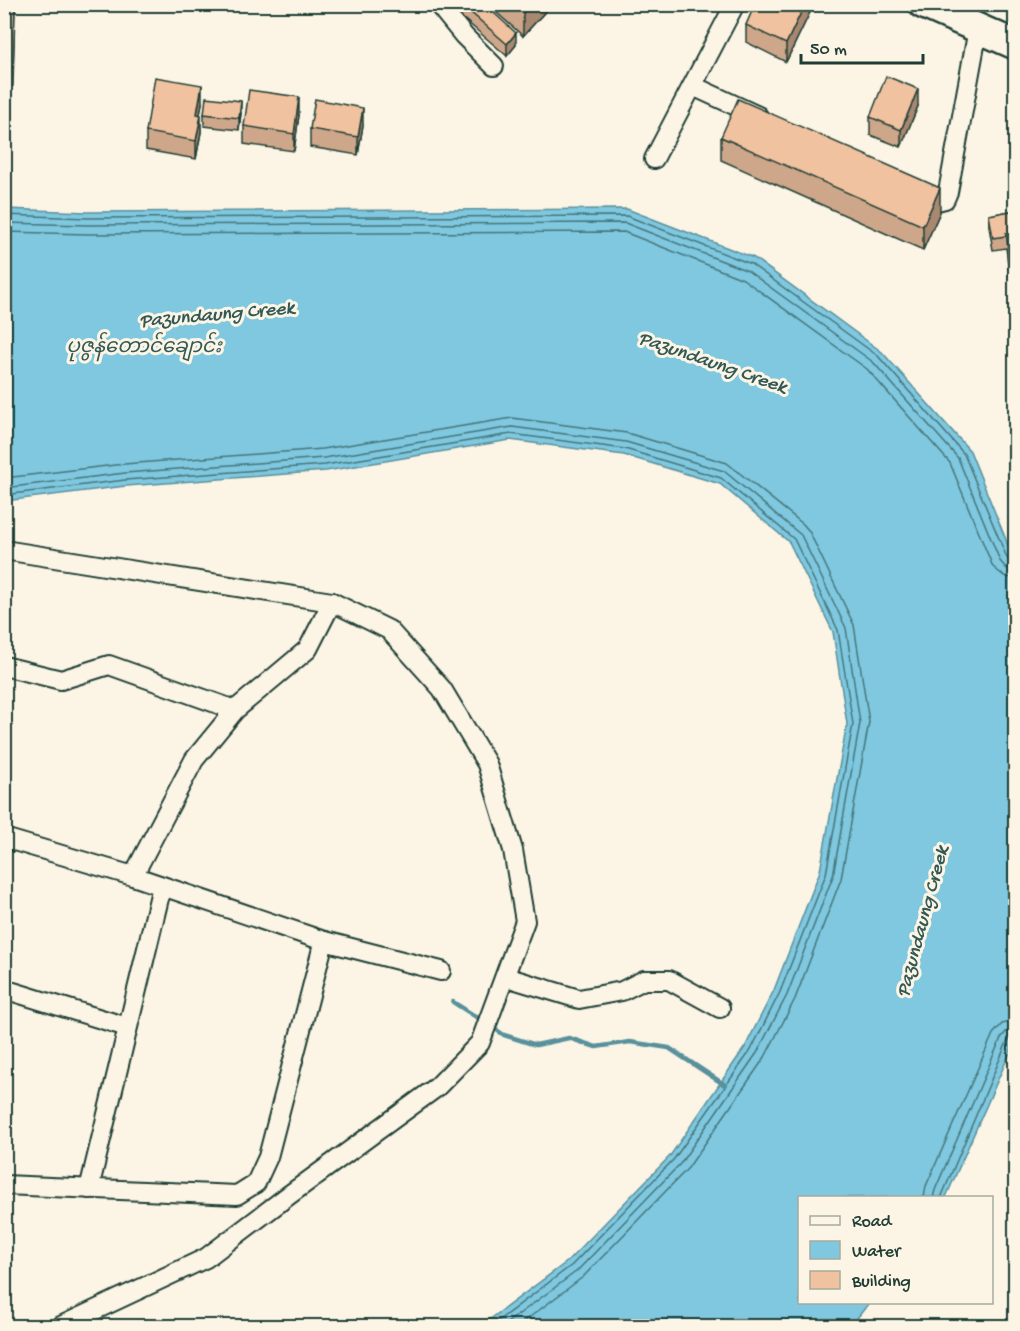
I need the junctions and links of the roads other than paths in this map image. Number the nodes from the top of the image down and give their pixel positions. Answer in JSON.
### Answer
{"nodes":[{"id":1,"x":438,"y":4,"type":"edge"},
{"id":2,"x":735,"y":4,"type":"edge"},
{"id":3,"x":926,"y":5,"type":"edge"},
{"id":4,"x":978,"y":29,"type":"junction"},
{"id":5,"x":1016,"y":45,"type":"edge"},
{"id":6,"x":494,"y":66,"type":"dead end"},
{"id":7,"x":693,"y":86,"type":"junction"},
{"id":8,"x":777,"y":125,"type":"edge"},
{"id":9,"x":654,"y":159,"type":"dead end"},
{"id":10,"x":905,"y":186,"type":"edge"},
{"id":11,"x":4,"y":550,"type":"edge"},
{"id":12,"x":332,"y":602,"type":"junction"},
{"id":13,"x":4,"y":666,"type":"edge"},
{"id":14,"x":235,"y":710,"type":"junction"},
{"id":15,"x":4,"y":838,"type":"edge"},
{"id":16,"x":133,"y":876,"type":"junction"},
{"id":17,"x":162,"y":886,"type":"junction"},
{"id":18,"x":324,"y":941,"type":"junction"},
{"id":19,"x":441,"y":971,"type":"dead end"},
{"id":20,"x":506,"y":977,"type":"junction"},
{"id":21,"x":4,"y":989,"type":"edge"},
{"id":22,"x":720,"y":1008,"type":"dead end"},
{"id":23,"x":127,"y":1027,"type":"junction"},
{"id":24,"x":4,"y":1185,"type":"edge"},
{"id":25,"x":89,"y":1189,"type":"junction"},
{"id":26,"x":61,"y":1326,"type":"edge"}],
"edges":[{"from":1,"to":6,"type":"street"},
{"from":2,"to":7,"type":"street"},
{"from":3,"to":4,"type":"main road"},
{"from":4,"to":5,"type":"main road"},
{"from":4,"to":10,"type":"street"},
{"from":7,"to":8,"type":"street"},
{"from":7,"to":9,"type":"street"},
{"from":11,"to":12,"type":"street"},
{"from":12,"to":14,"type":"street"},
{"from":12,"to":20,"type":"street"},
{"from":13,"to":14,"type":"street"},
{"from":14,"to":16,"type":"street"},
{"from":15,"to":16,"type":"street"},
{"from":16,"to":17,"type":"street"},
{"from":17,"to":18,"type":"street"},
{"from":17,"to":23,"type":"street"},
{"from":18,"to":19,"type":"street"},
{"from":18,"to":25,"type":"street"},
{"from":20,"to":22,"type":"street"},
{"from":20,"to":26,"type":"street"},
{"from":21,"to":23,"type":"street"},
{"from":23,"to":25,"type":"street"},
{"from":24,"to":25,"type":"street"}]}
